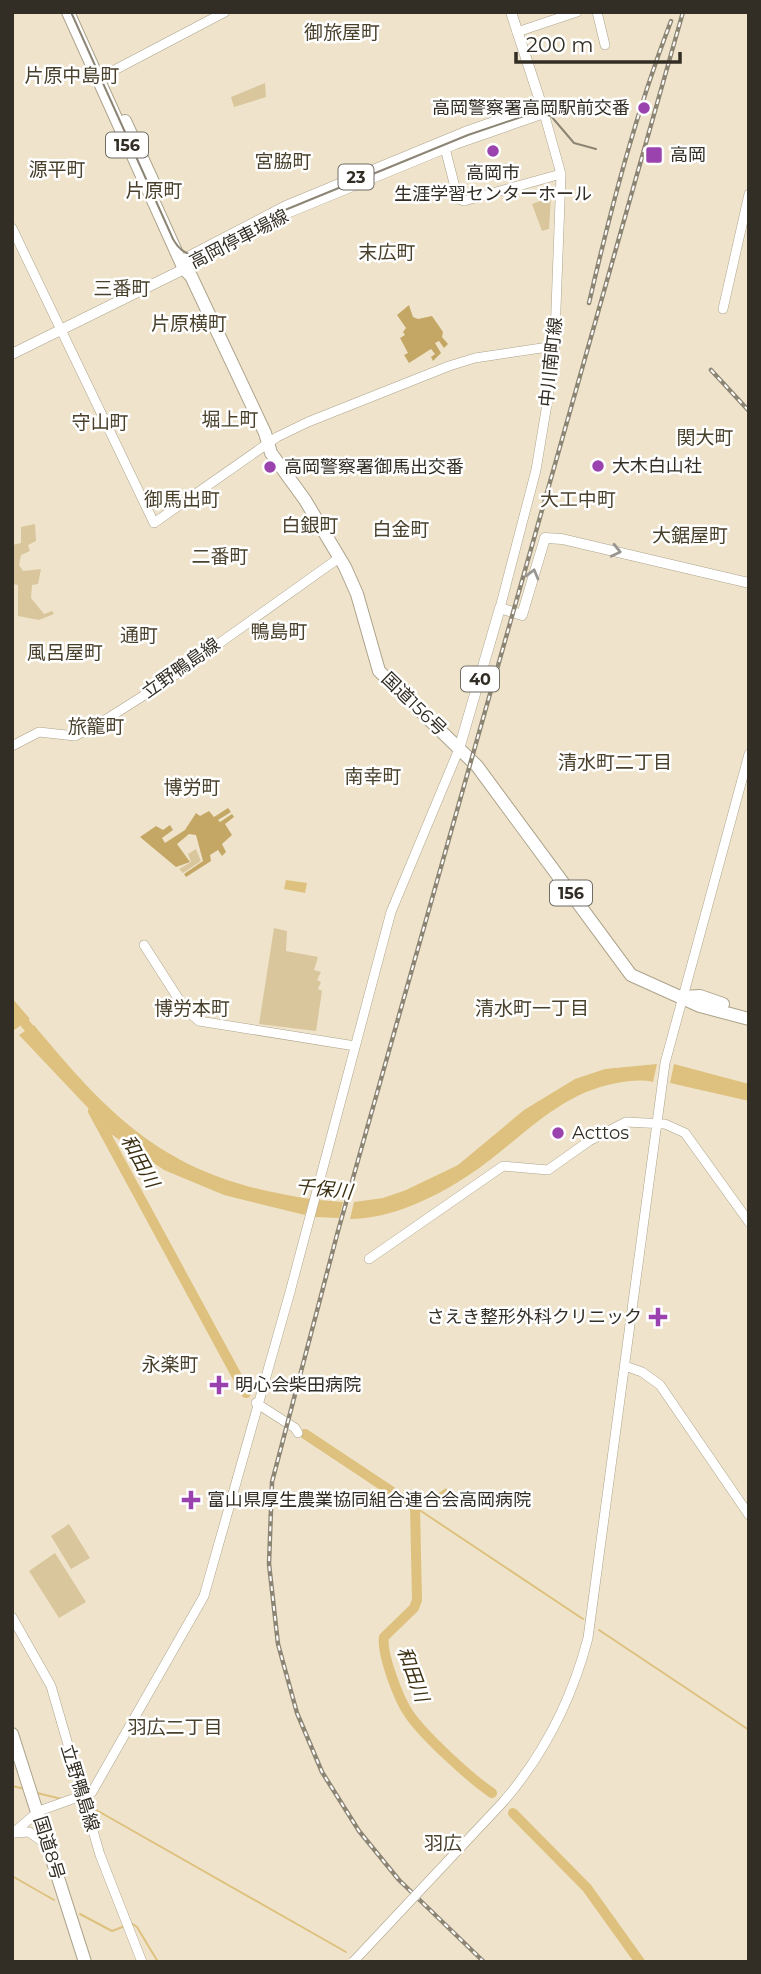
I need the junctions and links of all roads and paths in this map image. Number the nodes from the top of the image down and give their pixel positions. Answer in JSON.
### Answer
{"nodes":[{"id":1,"x":68,"y":12,"type":"edge"},
{"id":2,"x":75,"y":12,"type":"edge"},
{"id":3,"x":225,"y":12,"type":"edge"},
{"id":4,"x":511,"y":12,"type":"edge"},
{"id":5,"x":577,"y":12,"type":"edge"},
{"id":6,"x":597,"y":12,"type":"edge"},
{"id":7,"x":517,"y":32,"type":"junction"},
{"id":8,"x":605,"y":45,"type":"dead end"},
{"id":9,"x":105,"y":75,"type":"junction"},
{"id":10,"x":543,"y":109,"type":"junction"},
{"id":11,"x":445,"y":148,"type":"junction"},
{"id":12,"x":561,"y":174,"type":"junction"},
{"id":13,"x":749,"y":194,"type":"edge"},
{"id":14,"x":747,"y":212,"type":"edge"},
{"id":15,"x":12,"y":228,"type":"edge"},
{"id":16,"x":189,"y":267,"type":"junction"},
{"id":17,"x":723,"y":309,"type":"dead end"},
{"id":18,"x":61,"y":330,"type":"junction"},
{"id":19,"x":555,"y":346,"type":"junction"},
{"id":20,"x":12,"y":354,"type":"edge"},
{"id":21,"x":269,"y":444,"type":"junction"},
{"id":22,"x":339,"y":558,"type":"junction"},
{"id":23,"x":749,"y":583,"type":"edge"},
{"id":24,"x":500,"y":608,"type":"junction"},
{"id":25,"x":12,"y":746,"type":"edge"},
{"id":26,"x":459,"y":749,"type":"junction"},
{"id":27,"x":749,"y":754,"type":"edge"},
{"id":28,"x":144,"y":945,"type":"dead end"},
{"id":29,"x":683,"y":998,"type":"junction"},
{"id":30,"x":749,"y":1013,"type":"edge"},
{"id":31,"x":749,"y":1019,"type":"edge"},
{"id":32,"x":355,"y":1046,"type":"junction"},
{"id":33,"x":656,"y":1124,"type":"junction"},
{"id":34,"x":749,"y":1222,"type":"edge"},
{"id":35,"x":369,"y":1259,"type":"dead end"},
{"id":36,"x":625,"y":1366,"type":"junction"},
{"id":37,"x":257,"y":1403,"type":"junction"},
{"id":38,"x":298,"y":1433,"type":"dead end"},
{"id":39,"x":749,"y":1515,"type":"edge"},
{"id":40,"x":12,"y":1617,"type":"edge"},
{"id":41,"x":12,"y":1734,"type":"edge"},
{"id":42,"x":85,"y":1796,"type":"junction"},
{"id":43,"x":38,"y":1811,"type":"junction"},
{"id":44,"x":12,"y":1834,"type":"edge"},
{"id":45,"x":50,"y":1848,"type":"junction"},
{"id":46,"x":85,"y":1962,"type":"edge"},
{"id":47,"x":142,"y":1962,"type":"edge"},
{"id":48,"x":353,"y":1962,"type":"edge"}],
"edges":[{"from":1,"to":16,"type":"highway","name":"国道156号","number":"156"},
{"from":2,"to":9,"type":"highway","name":"国道156号","number":"156"},
{"from":3,"to":9,"type":"street"},
{"from":4,"to":7,"type":"main road"},
{"from":5,"to":7,"type":"street"},
{"from":6,"to":8,"type":"street"},
{"from":7,"to":10,"type":"main road"},
{"from":9,"to":16,"type":"highway","name":"国道156号","number":"156"},
{"from":10,"to":11,"type":"main road","name":"高岡停車場線","number":"23"},
{"from":10,"to":12,"type":"street","name":"中川南町線"},
{"from":10,"to":16,"type":"main road","name":"高岡停車場線","number":"23"},
{"from":11,"to":12,"type":"street"},
{"from":11,"to":16,"type":"main road","name":"高岡停車場線","number":"23"},
{"from":12,"to":19,"type":"street","name":"中川南町線"},
{"from":13,"to":14,"type":"street"},
{"from":14,"to":17,"type":"street"},
{"from":15,"to":18,"type":"street"},
{"from":16,"to":18,"type":"main road"},
{"from":16,"to":21,"type":"highway","name":"国道156号","number":"156"},
{"from":18,"to":20,"type":"main road"},
{"from":18,"to":21,"type":"street"},
{"from":19,"to":21,"type":"street"},
{"from":19,"to":24,"type":"street","name":"中川南町線"},
{"from":21,"to":22,"type":"highway","name":"国道156号","number":"156"},
{"from":22,"to":25,"type":"street","name":"立野鴨島線"},
{"from":22,"to":26,"type":"highway","name":"国道156号","number":"156"},
{"from":24,"to":23,"type":"main road","one_way":true},
{"from":24,"to":26,"type":"main road","number":"40"},
{"from":26,"to":29,"type":"highway","name":"国道156号","number":"156"},
{"from":26,"to":32,"type":"street"},
{"from":27,"to":29,"type":"street"},
{"from":28,"to":32,"type":"street"},
{"from":29,"to":30,"type":"highway","name":"国道156号","number":"156"},
{"from":29,"to":31,"type":"highway","name":"国道156号","number":"156"},
{"from":29,"to":33,"type":"street"},
{"from":32,"to":37,"type":"street"},
{"from":33,"to":34,"type":"street"},
{"from":33,"to":35,"type":"street"},
{"from":33,"to":36,"type":"street"},
{"from":36,"to":39,"type":"street"},
{"from":36,"to":48,"type":"street","bridge":true},
{"from":37,"to":38,"type":"street"},
{"from":37,"to":42,"type":"street"},
{"from":40,"to":42,"type":"street","name":"立野鴨島線"},
{"from":41,"to":43,"type":"highway","name":"国道8号"},
{"from":42,"to":43,"type":"street"},
{"from":42,"to":47,"type":"street","name":"立野鴨島線"},
{"from":43,"to":44,"type":"street"},
{"from":43,"to":45,"type":"highway","name":"国道8号"},
{"from":44,"to":45,"type":"street"},
{"from":45,"to":46,"type":"highway","name":"国道8号"}]}
